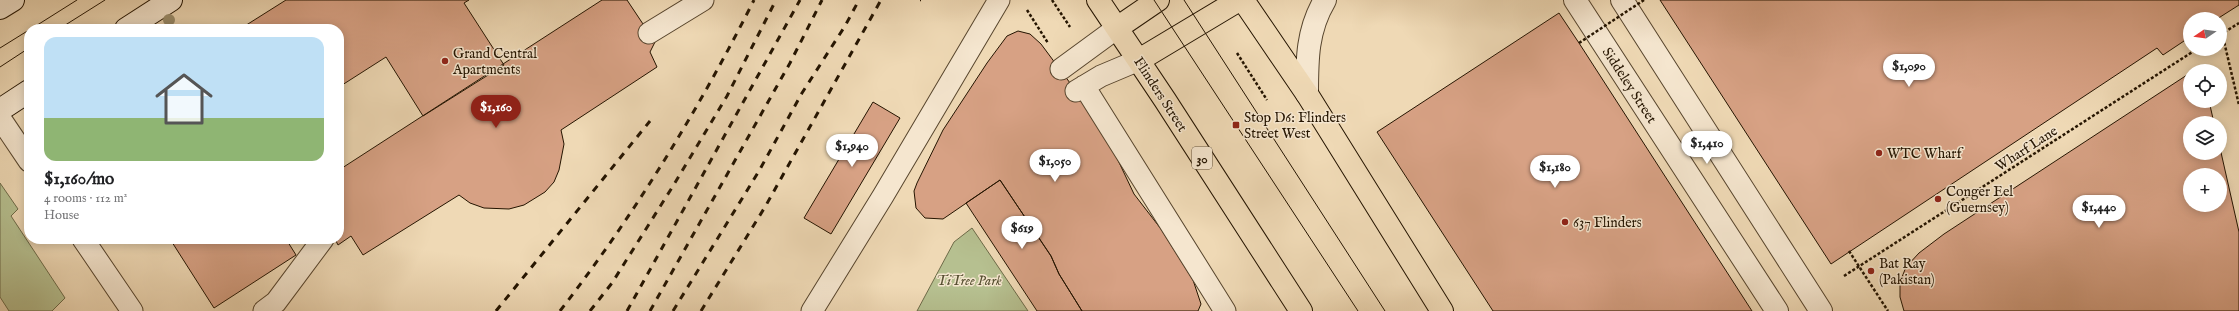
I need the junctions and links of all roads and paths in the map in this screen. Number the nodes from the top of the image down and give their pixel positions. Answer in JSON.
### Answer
{"nodes":[{"id":1,"x":13,"y":0,"type":"edge"},
{"id":2,"x":171,"y":0,"type":"edge"},
{"id":3,"x":703,"y":0,"type":"edge"},
{"id":4,"x":999,"y":0,"type":"edge"},
{"id":5,"x":1098,"y":0,"type":"edge"},
{"id":6,"x":1158,"y":0,"type":"edge"},
{"id":7,"x":1239,"y":0,"type":"edge"},
{"id":8,"x":1243,"y":0,"type":"edge"},
{"id":9,"x":1325,"y":0,"type":"edge"},
{"id":10,"x":1575,"y":0,"type":"edge"},
{"id":11,"x":1622,"y":0,"type":"edge"},
{"id":12,"x":1644,"y":0,"type":"edge"},
{"id":13,"x":0,"y":8,"type":"edge"},
{"id":14,"x":2239,"y":23,"type":"edge"},
{"id":15,"x":134,"y":24,"type":"edge"},
{"id":16,"x":1117,"y":28,"type":"junction"},
{"id":17,"x":2227,"y":30,"type":"edge"},
{"id":18,"x":649,"y":33,"type":"dead end"},
{"id":19,"x":1579,"y":43,"type":"dead end"},
{"id":20,"x":1237,"y":53,"type":"dead end"},
{"id":21,"x":2187,"y":56,"type":"edge"},
{"id":22,"x":2227,"y":56,"type":"edge"},
{"id":23,"x":1139,"y":60,"type":"junction"},
{"id":24,"x":1061,"y":69,"type":"dead end"},
{"id":25,"x":24,"y":94,"type":"edge"},
{"id":26,"x":1307,"y":94,"type":"junction"},
{"id":27,"x":1267,"y":100,"type":"dead end"},
{"id":28,"x":2239,"y":105,"type":"edge"},
{"id":29,"x":0,"y":110,"type":"edge"},
{"id":30,"x":0,"y":118,"type":"edge"},
{"id":31,"x":24,"y":154,"type":"edge"},
{"id":32,"x":86,"y":244,"type":"edge"},
{"id":33,"x":319,"y":244,"type":"edge"},
{"id":34,"x":1849,"y":252,"type":"dead end"},
{"id":35,"x":1844,"y":276,"type":"dead end"},
{"id":36,"x":132,"y":311,"type":"edge"},
{"id":37,"x":264,"y":311,"type":"edge"},
{"id":38,"x":812,"y":311,"type":"edge"},
{"id":39,"x":1225,"y":311,"type":"edge"},
{"id":40,"x":1301,"y":311,"type":"edge"},
{"id":41,"x":1442,"y":311,"type":"edge"},
{"id":42,"x":1776,"y":311,"type":"edge"},
{"id":43,"x":1821,"y":311,"type":"edge"},
{"id":44,"x":1888,"y":311,"type":"edge"}],
"edges":[{"from":1,"to":13,"type":"street"},
{"from":2,"to":15,"type":"street"},
{"from":3,"to":18,"type":"lane"},
{"from":4,"to":38,"type":"lane"},
{"from":5,"to":16,"type":"main road","name":"Flinders Street","number":"30"},
{"from":6,"to":16,"type":"main road"},
{"from":7,"to":23,"type":"main road"},
{"from":8,"to":26,"type":"main road"},
{"from":9,"to":26,"type":"street"},
{"from":10,"to":42,"type":"street","name":"Siddeley Street"},
{"from":11,"to":43,"type":"street"},
{"from":12,"to":19,"type":"path","bridge":true},
{"from":14,"to":17,"type":"path"},
{"from":16,"to":23,"type":"main road","name":"Flinders Street","number":"30"},
{"from":16,"to":24,"type":"lane"},
{"from":20,"to":27,"type":"path"},
{"from":21,"to":35,"type":"path","name":"Wharf Lane"},
{"from":22,"to":28,"type":"path"},
{"from":23,"to":39,"type":"lane"},
{"from":23,"to":40,"type":"main road","name":"Flinders Street","number":"30"},
{"from":25,"to":29,"type":"street"},
{"from":26,"to":41,"type":"main road"},
{"from":30,"to":31,"type":"lane"},
{"from":32,"to":36,"type":"lane"},
{"from":33,"to":37,"type":"lane"},
{"from":34,"to":44,"type":"path","bridge":true}]}
